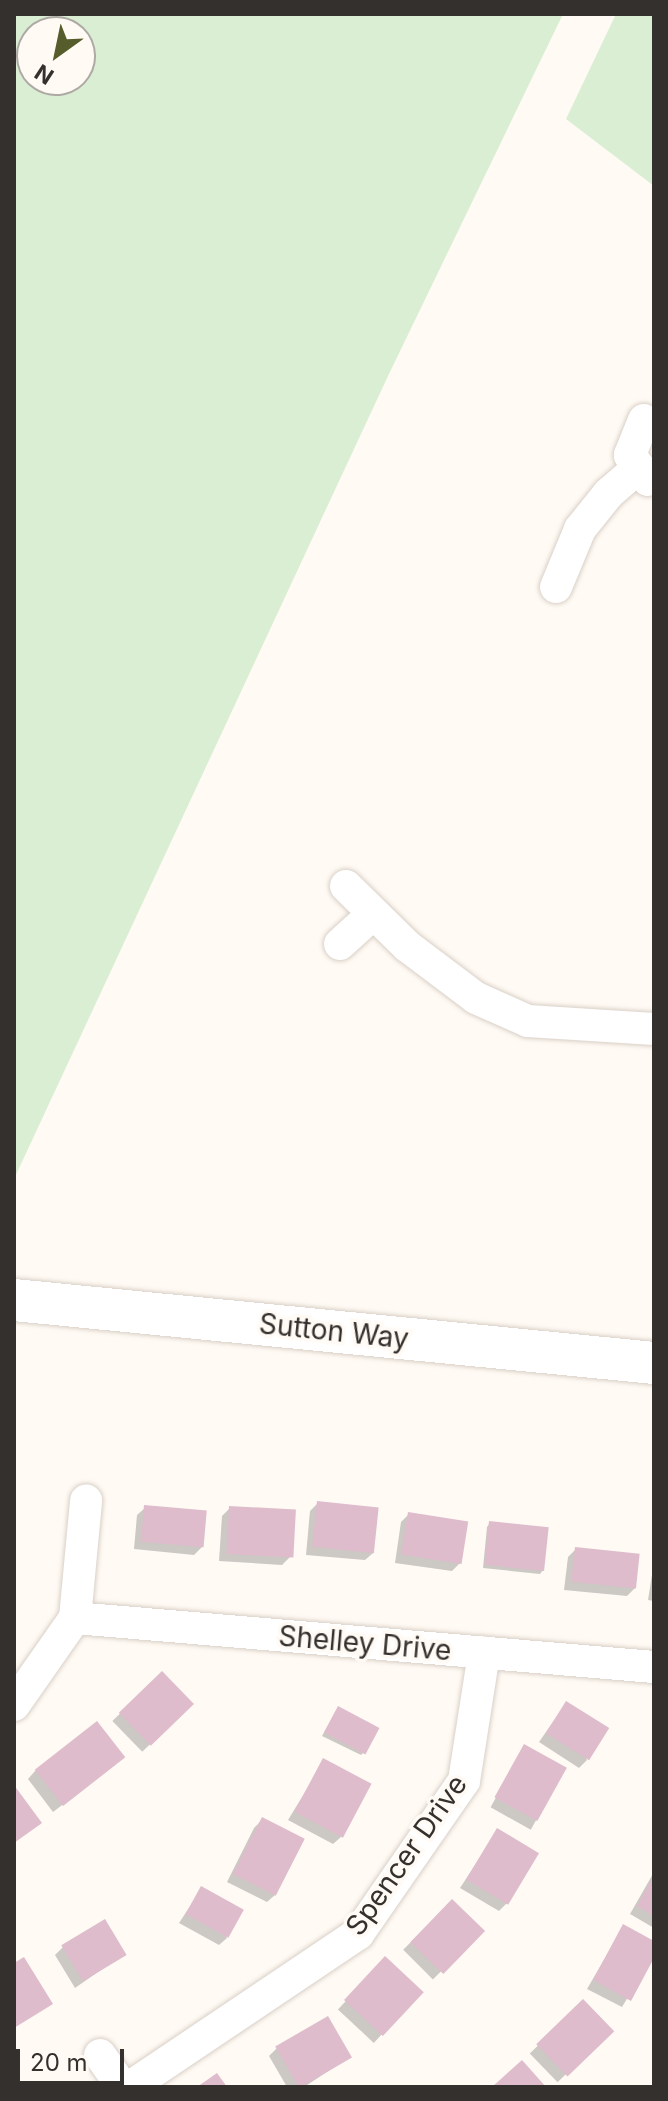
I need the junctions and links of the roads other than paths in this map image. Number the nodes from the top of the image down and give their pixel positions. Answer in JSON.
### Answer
{"nodes":[{"id":1,"x":644,"y":420,"type":"dead end"},
{"id":2,"x":646,"y":475,"type":"edge"},
{"id":3,"x":556,"y":587,"type":"dead end"},
{"id":4,"x":346,"y":886,"type":"dead end"},
{"id":5,"x":373,"y":914,"type":"junction"},
{"id":6,"x":340,"y":944,"type":"dead end"},
{"id":7,"x":654,"y":1029,"type":"edge"},
{"id":8,"x":14,"y":1300,"type":"edge"},
{"id":9,"x":654,"y":1363,"type":"edge"},
{"id":10,"x":86,"y":1501,"type":"dead end"},
{"id":11,"x":75,"y":1618,"type":"junction"},
{"id":12,"x":484,"y":1653,"type":"junction"},
{"id":13,"x":654,"y":1667,"type":"edge"},
{"id":14,"x":14,"y":1705,"type":"edge"},
{"id":15,"x":100,"y":2055,"type":"dead end"},
{"id":16,"x":122,"y":2087,"type":"edge"},
{"id":17,"x":130,"y":2087,"type":"edge"}],
"edges":[{"from":1,"to":2,"type":"street"},
{"from":2,"to":3,"type":"street"},
{"from":4,"to":5,"type":"street"},
{"from":5,"to":6,"type":"street"},
{"from":5,"to":7,"type":"street"},
{"from":8,"to":9,"type":"street","name":"Sutton Way"},
{"from":10,"to":11,"type":"street"},
{"from":11,"to":12,"type":"street","name":"Shelley Drive"},
{"from":11,"to":14,"type":"street"},
{"from":12,"to":13,"type":"street","name":"Shelley Drive"},
{"from":12,"to":17,"type":"street","name":"Spencer Drive"},
{"from":15,"to":16,"type":"street"}]}
